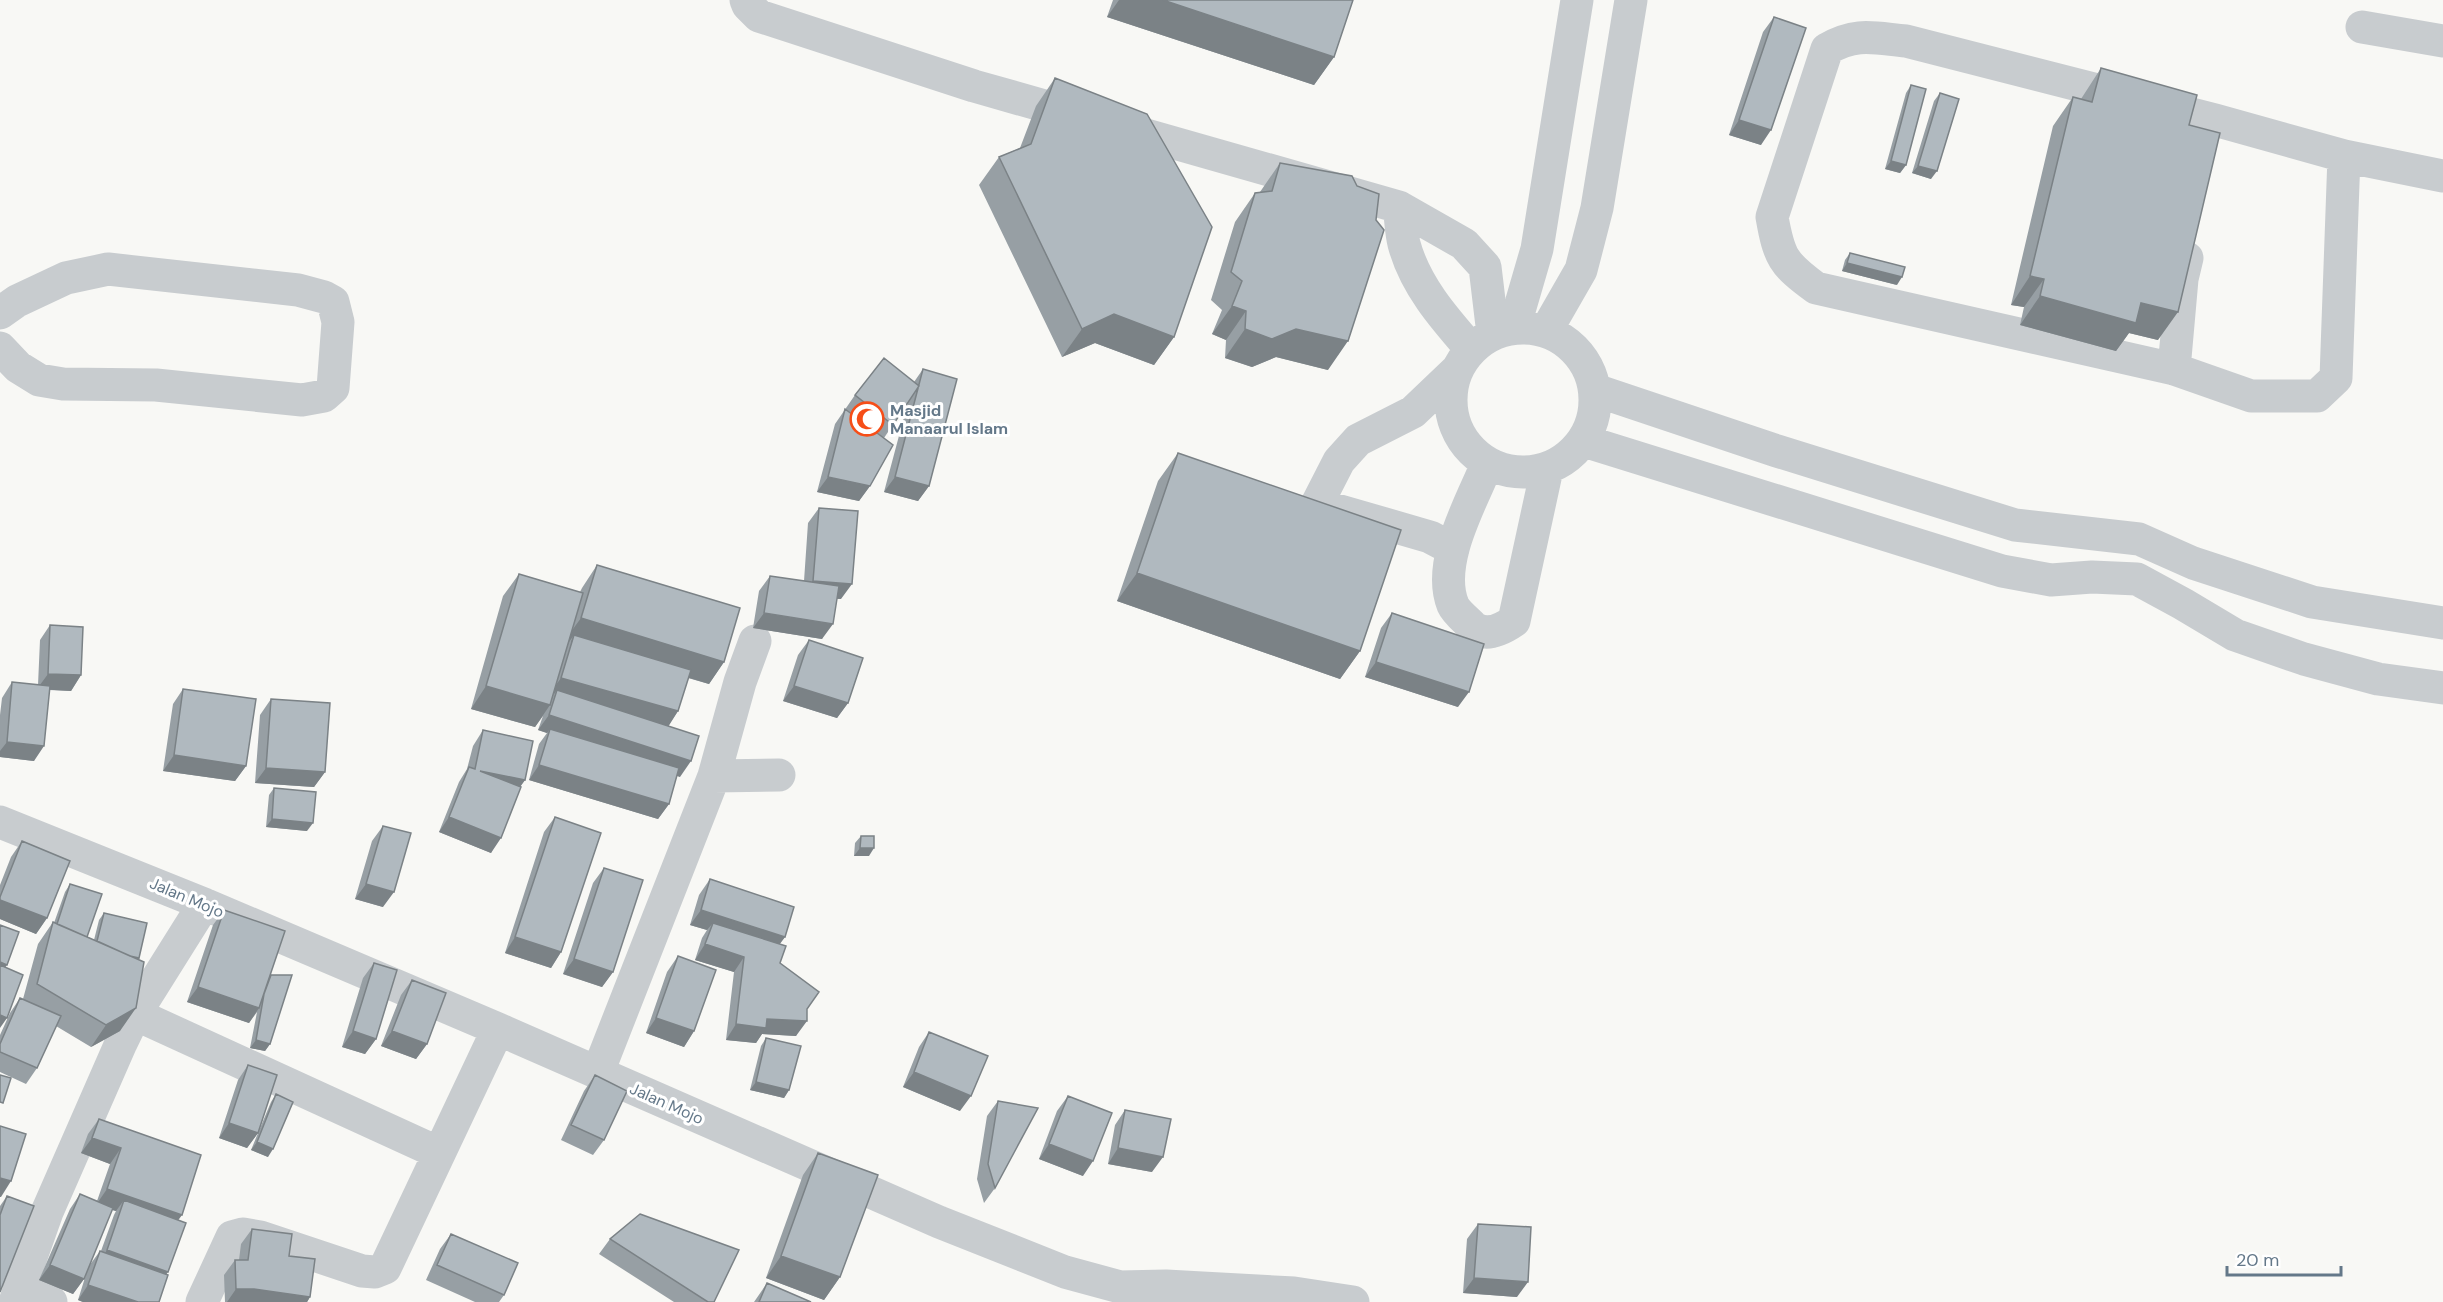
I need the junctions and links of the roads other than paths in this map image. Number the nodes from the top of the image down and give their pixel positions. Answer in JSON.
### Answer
{"nodes":[{"id":1,"x":746,"y":0,"type":"edge"},
{"id":2,"x":1577,"y":0,"type":"edge"},
{"id":3,"x":1631,"y":0,"type":"edge"},
{"id":4,"x":2362,"y":27,"type":"dead end"},
{"id":5,"x":2443,"y":41,"type":"edge"},
{"id":6,"x":2344,"y":156,"type":"junction"},
{"id":7,"x":2443,"y":176,"type":"edge"},
{"id":8,"x":1399,"y":207,"type":"junction"},
{"id":9,"x":2195,"y":226,"type":"edge"},
{"id":10,"x":0,"y":313,"type":"edge"},
{"id":11,"x":1546,"y":331,"type":"junction"},
{"id":12,"x":1483,"y":345,"type":"junction"},
{"id":13,"x":0,"y":348,"type":"edge"},
{"id":14,"x":2174,"y":369,"type":"junction"},
{"id":15,"x":1595,"y":390,"type":"junction"},
{"id":16,"x":1584,"y":441,"type":"junction"},
{"id":17,"x":1487,"y":464,"type":"junction"},
{"id":18,"x":1547,"y":469,"type":"junction"},
{"id":19,"x":1284,"y":492,"type":"edge"},
{"id":20,"x":1317,"y":504,"type":"junction"},
{"id":21,"x":1453,"y":549,"type":"junction"},
{"id":22,"x":2443,"y":623,"type":"edge"},
{"id":23,"x":755,"y":641,"type":"dead end"},
{"id":24,"x":2443,"y":688,"type":"edge"},
{"id":25,"x":779,"y":775,"type":"dead end"},
{"id":26,"x":714,"y":776,"type":"junction"},
{"id":27,"x":0,"y":822,"type":"edge"},
{"id":28,"x":204,"y":904,"type":"junction"},
{"id":29,"x":135,"y":1014,"type":"junction"},
{"id":30,"x":498,"y":1029,"type":"junction"},
{"id":31,"x":598,"y":1072,"type":"junction"},
{"id":32,"x":439,"y":1153,"type":"junction"},
{"id":33,"x":17,"y":1296,"type":"edge"},
{"id":34,"x":51,"y":1302,"type":"edge"},
{"id":35,"x":202,"y":1302,"type":"edge"},
{"id":36,"x":1353,"y":1302,"type":"edge"}],
"edges":[{"from":1,"to":8,"type":"street"},
{"from":2,"to":12,"type":"street"},
{"from":3,"to":11,"type":"street"},
{"from":4,"to":5,"type":"street"},
{"from":6,"to":7,"type":"street"},
{"from":6,"to":14,"type":"street"},
{"from":6,"to":14,"type":"street"},
{"from":8,"to":12,"type":"street"},
{"from":8,"to":12,"type":"street"},
{"from":9,"to":14,"type":"street"},
{"from":10,"to":13,"type":"street"},
{"from":11,"to":12,"type":"street"},
{"from":11,"to":15,"type":"street"},
{"from":12,"to":17,"type":"street"},
{"from":12,"to":20,"type":"street"},
{"from":15,"to":16,"type":"street"},
{"from":15,"to":22,"type":"street"},
{"from":16,"to":18,"type":"street"},
{"from":16,"to":24,"type":"street"},
{"from":17,"to":18,"type":"street"},
{"from":17,"to":21,"type":"street"},
{"from":18,"to":21,"type":"street"},
{"from":19,"to":20,"type":"street"},
{"from":20,"to":21,"type":"street"},
{"from":23,"to":26,"type":"street"},
{"from":25,"to":26,"type":"street"},
{"from":26,"to":31,"type":"street"},
{"from":27,"to":28,"type":"street","name":"Jalan Mojo"},
{"from":28,"to":29,"type":"street"},
{"from":28,"to":30,"type":"street","name":"Jalan Mojo"},
{"from":29,"to":32,"type":"street"},
{"from":29,"to":33,"type":"street"},
{"from":30,"to":31,"type":"street","name":"Jalan Mojo"},
{"from":30,"to":32,"type":"street"},
{"from":31,"to":36,"type":"street","name":"Jalan Mojo"},
{"from":32,"to":35,"type":"street"},
{"from":33,"to":34,"type":"street"}]}
